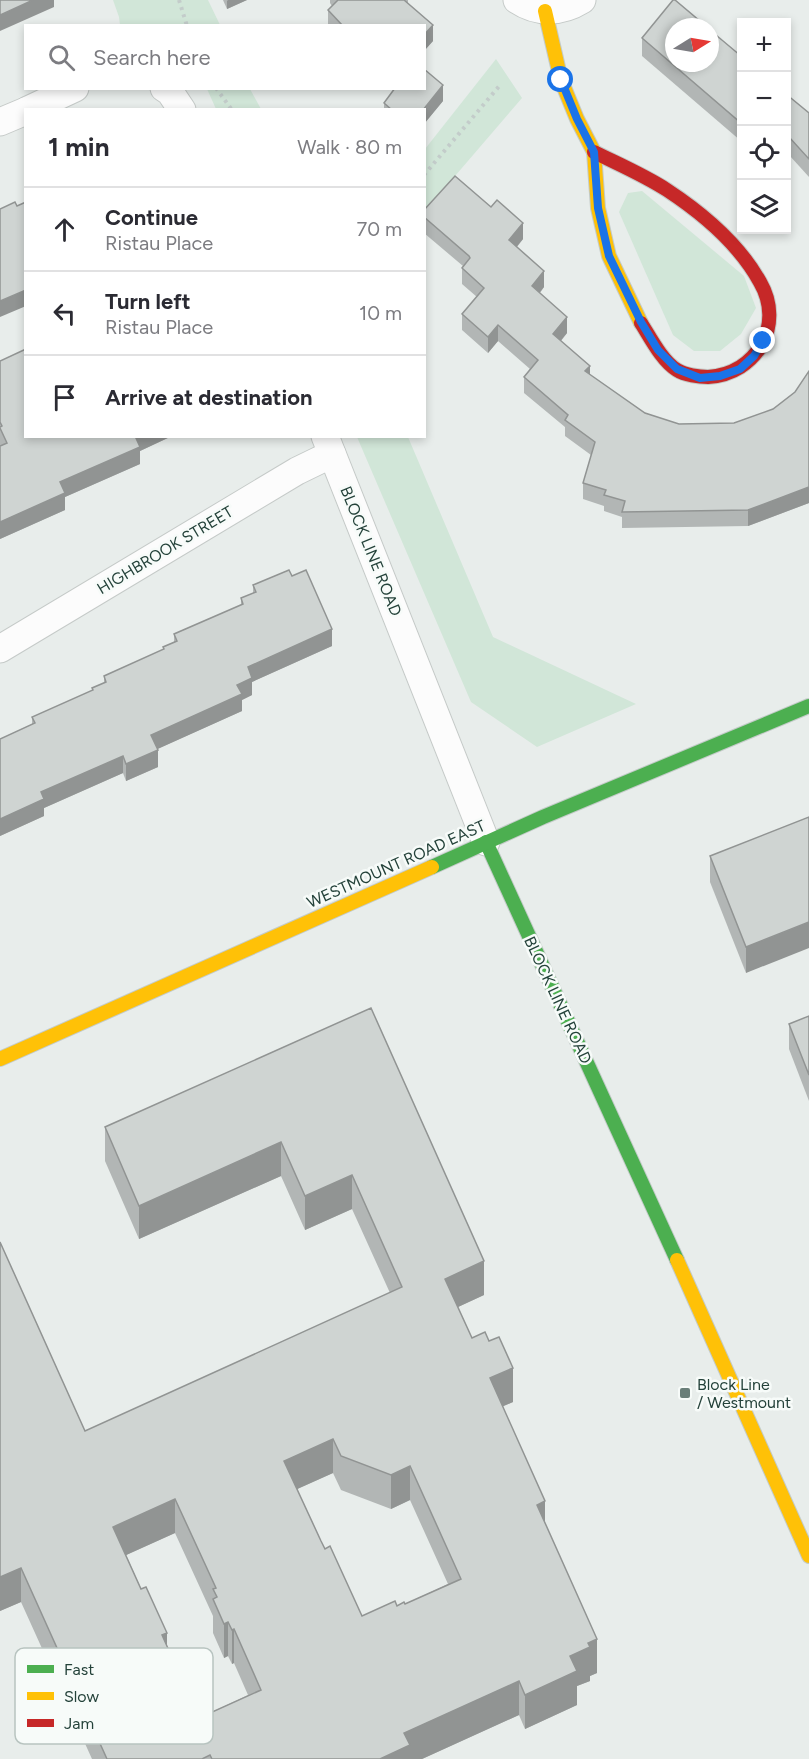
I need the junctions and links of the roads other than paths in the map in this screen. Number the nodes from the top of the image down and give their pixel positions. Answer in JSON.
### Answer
{"nodes":[{"id":1,"x":518,"y":0,"type":"edge"},
{"id":2,"x":582,"y":0,"type":"edge"},
{"id":3,"x":545,"y":11,"type":"junction"},
{"id":4,"x":71,"y":90,"type":"edge"},
{"id":5,"x":31,"y":108,"type":"edge"},
{"id":6,"x":24,"y":111,"type":"edge"},
{"id":7,"x":0,"y":122,"type":"edge"},
{"id":8,"x":594,"y":152,"type":"junction"},
{"id":9,"x":329,"y":445,"type":"edge"},
{"id":10,"x":0,"y":649,"type":"edge"},
{"id":11,"x":809,"y":706,"type":"edge"},
{"id":12,"x":486,"y":842,"type":"junction"},
{"id":13,"x":0,"y":1059,"type":"edge"},
{"id":14,"x":809,"y":1556,"type":"edge"}],
"edges":[{"from":1,"to":3,"type":"street"},
{"from":2,"to":3,"type":"street"},
{"from":3,"to":8,"type":"street"},
{"from":4,"to":5,"type":"street"},
{"from":6,"to":7,"type":"street"},
{"from":8,"to":8,"type":"street"},
{"from":9,"to":10,"type":"street","name":"HIGHBROOK STREET"},
{"from":9,"to":12,"type":"street","name":"BLOCK LINE ROAD"},
{"from":11,"to":12,"type":"street","name":"WESTMOUNT ROAD EAST"},
{"from":12,"to":13,"type":"street","name":"WESTMOUNT ROAD EAST"},
{"from":12,"to":14,"type":"street","name":"BLOCK LINE ROAD"}]}
